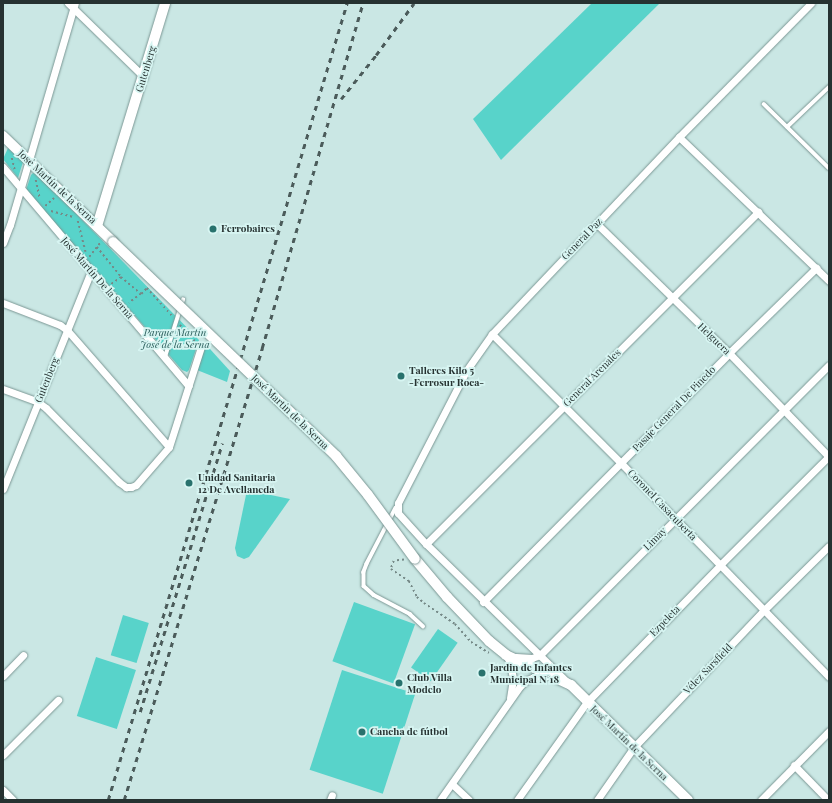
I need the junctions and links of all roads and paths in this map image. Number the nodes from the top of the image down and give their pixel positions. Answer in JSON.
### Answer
{"nodes":[{"id":1,"x":165,"y":3,"type":"edge"},
{"id":2,"x":811,"y":3,"type":"edge"},
{"id":3,"x":72,"y":5,"type":"edge"},
{"id":4,"x":144,"y":77,"type":"junction"},
{"id":5,"x":829,"y":87,"type":"edge"},
{"id":6,"x":764,"y":104,"type":"dead end"},
{"id":7,"x":787,"y":127,"type":"junction"},
{"id":8,"x":679,"y":137,"type":"junction"},
{"id":9,"x":4,"y":141,"type":"edge"},
{"id":10,"x":11,"y":154,"type":"dead end"},
{"id":11,"x":29,"y":160,"type":"junction"},
{"id":12,"x":3,"y":167,"type":"edge"},
{"id":13,"x":829,"y":168,"type":"edge"},
{"id":14,"x":16,"y":175,"type":"dead end"},
{"id":15,"x":40,"y":181,"type":"dead end"},
{"id":16,"x":20,"y":189,"type":"junction"},
{"id":17,"x":56,"y":197,"type":"dead end"},
{"id":18,"x":41,"y":210,"type":"junction"},
{"id":19,"x":758,"y":212,"type":"junction"},
{"id":20,"x":72,"y":213,"type":"dead end"},
{"id":21,"x":77,"y":218,"type":"junction"},
{"id":22,"x":3,"y":222,"type":"edge"},
{"id":23,"x":82,"y":223,"type":"dead end"},
{"id":24,"x":597,"y":224,"type":"junction"},
{"id":25,"x":10,"y":225,"type":"junction"},
{"id":26,"x":98,"y":226,"type":"junction"},
{"id":27,"x":103,"y":238,"type":"junction"},
{"id":28,"x":3,"y":243,"type":"edge"},
{"id":29,"x":96,"y":247,"type":"junction"},
{"id":30,"x":816,"y":268,"type":"junction"},
{"id":31,"x":91,"y":271,"type":"junction"},
{"id":32,"x":121,"y":277,"type":"junction"},
{"id":33,"x":829,"y":281,"type":"edge"},
{"id":34,"x":106,"y":289,"type":"junction"},
{"id":35,"x":141,"y":294,"type":"junction"},
{"id":36,"x":671,"y":297,"type":"junction"},
{"id":37,"x":183,"y":300,"type":"dead end"},
{"id":38,"x":3,"y":303,"type":"edge"},
{"id":39,"x":123,"y":308,"type":"junction"},
{"id":40,"x":176,"y":321,"type":"junction"},
{"id":41,"x":67,"y":330,"type":"junction"},
{"id":42,"x":492,"y":334,"type":"junction"},
{"id":43,"x":201,"y":347,"type":"joint"},
{"id":44,"x":729,"y":353,"type":"junction"},
{"id":45,"x":165,"y":357,"type":"junction"},
{"id":46,"x":829,"y":365,"type":"edge"},
{"id":47,"x":190,"y":386,"type":"junction"},
{"id":48,"x":3,"y":388,"type":"edge"},
{"id":49,"x":38,"y":402,"type":"junction"},
{"id":50,"x":564,"y":406,"type":"junction"},
{"id":51,"x":784,"y":409,"type":"junction"},
{"id":52,"x":169,"y":446,"type":"junction"},
{"id":53,"x":829,"y":456,"type":"edge"},
{"id":54,"x":621,"y":463,"type":"junction"},
{"id":55,"x":6,"y":474,"type":"edge"},
{"id":56,"x":3,"y":489,"type":"edge"},
{"id":57,"x":397,"y":507,"type":"junction"},
{"id":58,"x":675,"y":519,"type":"junction"},
{"id":59,"x":426,"y":544,"type":"junction"},
{"id":60,"x":829,"y":546,"type":"edge"},
{"id":61,"x":394,"y":561,"type":"dead end"},
{"id":62,"x":720,"y":565,"type":"junction"},
{"id":63,"x":484,"y":602,"type":"junction"},
{"id":64,"x":764,"y":610,"type":"junction"},
{"id":65,"x":423,"y":626,"type":"dead end"},
{"id":66,"x":490,"y":653,"type":"dead end"},
{"id":67,"x":506,"y":655,"type":"junction"},
{"id":68,"x":540,"y":655,"type":"junction"},
{"id":69,"x":23,"y":656,"type":"dead end"},
{"id":70,"x":3,"y":676,"type":"edge"},
{"id":71,"x":555,"y":676,"type":"junction"},
{"id":72,"x":829,"y":677,"type":"edge"},
{"id":73,"x":571,"y":685,"type":"junction"},
{"id":74,"x":58,"y":700,"type":"dead end"},
{"id":75,"x":510,"y":700,"type":"junction"},
{"id":76,"x":587,"y":702,"type":"junction"},
{"id":77,"x":829,"y":731,"type":"edge"},
{"id":78,"x":634,"y":747,"type":"junction"},
{"id":79,"x":3,"y":755,"type":"edge"},
{"id":80,"x":794,"y":765,"type":"junction"},
{"id":81,"x":452,"y":784,"type":"junction"},
{"id":82,"x":3,"y":790,"type":"edge"},
{"id":83,"x":13,"y":800,"type":"edge"},
{"id":84,"x":440,"y":800,"type":"edge"},
{"id":85,"x":469,"y":800,"type":"edge"},
{"id":86,"x":518,"y":800,"type":"edge"},
{"id":87,"x":597,"y":800,"type":"edge"},
{"id":88,"x":688,"y":800,"type":"edge"},
{"id":89,"x":761,"y":800,"type":"edge"},
{"id":90,"x":828,"y":800,"type":"edge"}],
"edges":[{"from":1,"to":4,"type":"street","name":"Gutenberg"},
{"from":2,"to":8,"type":"street","name":"General Paz"},
{"from":3,"to":4,"type":"street"},
{"from":3,"to":11,"type":"street"},
{"from":4,"to":26,"type":"street","name":"Gutenberg"},
{"from":5,"to":7,"type":"lane"},
{"from":6,"to":7,"type":"lane"},
{"from":7,"to":13,"type":"lane"},
{"from":8,"to":19,"type":"street"},
{"from":8,"to":24,"type":"street","name":"General Paz"},
{"from":9,"to":11,"type":"street","name":"José Martín de la Serna"},
{"from":10,"to":14,"type":"path"},
{"from":11,"to":16,"type":"street"},
{"from":11,"to":26,"type":"street","name":"José Martín de la Serna"},
{"from":12,"to":16,"type":"street","name":"José Martín De la Serna"},
{"from":15,"to":18,"type":"path"},
{"from":16,"to":18,"type":"street","name":"José Martín De la Serna"},
{"from":16,"to":25,"type":"street"},
{"from":17,"to":18,"type":"path"},
{"from":18,"to":21,"type":"path"},
{"from":18,"to":31,"type":"street","name":"José Martín De la Serna"},
{"from":19,"to":30,"type":"street"},
{"from":19,"to":36,"type":"street","name":"General Arenales"},
{"from":20,"to":21,"type":"path"},
{"from":21,"to":23,"type":"path"},
{"from":21,"to":29,"type":"path"},
{"from":22,"to":25,"type":"street"},
{"from":24,"to":36,"type":"street","name":"Helguera"},
{"from":24,"to":42,"type":"street","name":"General Paz"},
{"from":25,"to":28,"type":"street"},
{"from":26,"to":27,"type":"street","name":"José Martín de la Serna"},
{"from":27,"to":29,"type":"path"},
{"from":27,"to":67,"type":"street","name":"José Martín de la Serna","bridge":true},
{"from":29,"to":32,"type":"path"},
{"from":30,"to":33,"type":"street"},
{"from":30,"to":44,"type":"street","name":"Pasaje General De Pinedo"},
{"from":31,"to":34,"type":"street","name":"José Martín De la Serna"},
{"from":31,"to":41,"type":"street","name":"Gutenberg"},
{"from":32,"to":34,"type":"path"},
{"from":32,"to":35,"type":"path"},
{"from":34,"to":39,"type":"street","name":"José Martín De la Serna"},
{"from":35,"to":39,"type":"path"},
{"from":35,"to":40,"type":"path"},
{"from":36,"to":44,"type":"street","name":"Helguera"},
{"from":36,"to":50,"type":"street","name":"General Arenales"},
{"from":37,"to":40,"type":"lane"},
{"from":38,"to":41,"type":"street"},
{"from":39,"to":45,"type":"street","name":"José Martín De la Serna"},
{"from":40,"to":43,"type":"path"},
{"from":40,"to":45,"type":"lane"},
{"from":41,"to":49,"type":"street","name":"Gutenberg"},
{"from":41,"to":52,"type":"street"},
{"from":42,"to":50,"type":"street","name":"Coronel Casacuberta"},
{"from":42,"to":57,"type":"street","name":"General Paz"},
{"from":43,"to":47,"type":"street"},
{"from":44,"to":51,"type":"street","name":"Helguera"},
{"from":44,"to":54,"type":"street","name":"Pasaje General De Pinedo"},
{"from":45,"to":47,"type":"street","name":"José Martín De la Serna"},
{"from":46,"to":51,"type":"street","name":"Limay"},
{"from":47,"to":52,"type":"street"},
{"from":48,"to":49,"type":"street"},
{"from":49,"to":52,"type":"street"},
{"from":49,"to":55,"type":"street","name":"Gutenberg"},
{"from":50,"to":54,"type":"street","name":"Coronel Casacuberta"},
{"from":50,"to":59,"type":"street","name":"General Arenales"},
{"from":51,"to":53,"type":"street","name":"Helguera"},
{"from":51,"to":58,"type":"street","name":"Limay"},
{"from":53,"to":62,"type":"street","name":"Ezpeleta"},
{"from":54,"to":58,"type":"street","name":"Coronel Casacuberta"},
{"from":54,"to":63,"type":"street","name":"Pasaje General De Pinedo"},
{"from":55,"to":56,"type":"street","name":"Gutenberg"},
{"from":57,"to":59,"type":"street","name":"José Martín de la Serna"},
{"from":57,"to":65,"type":"lane"},
{"from":58,"to":62,"type":"street","name":"Coronel Casacuberta"},
{"from":58,"to":68,"type":"street","name":"Limay"},
{"from":59,"to":63,"type":"street","name":"José Martín de la Serna"},
{"from":60,"to":64,"type":"street","name":"Vélez Sarsfield"},
{"from":61,"to":66,"type":"path"},
{"from":62,"to":64,"type":"street","name":"Coronel Casacuberta"},
{"from":62,"to":76,"type":"street","name":"Ezpeleta"},
{"from":63,"to":68,"type":"street","name":"José Martín de la Serna"},
{"from":64,"to":72,"type":"street","name":"Coronel Casacuberta"},
{"from":64,"to":78,"type":"street","name":"Vélez Sarsfield"},
{"from":67,"to":68,"type":"street"},
{"from":67,"to":71,"type":"street","name":"José Martín de la Serna"},
{"from":67,"to":75,"type":"street"},
{"from":68,"to":73,"type":"street","name":"José Martín de la Serna"},
{"from":69,"to":70,"type":"street"},
{"from":71,"to":73,"type":"street","name":"José Martín de la Serna"},
{"from":71,"to":75,"type":"street"},
{"from":73,"to":76,"type":"street","name":"José Martín de la Serna"},
{"from":74,"to":79,"type":"street"},
{"from":75,"to":81,"type":"street"},
{"from":76,"to":78,"type":"street","name":"José Martín de la Serna"},
{"from":76,"to":86,"type":"street","name":"Ezpeleta"},
{"from":77,"to":80,"type":"street"},
{"from":78,"to":87,"type":"street","name":"Vélez Sarsfield"},
{"from":78,"to":88,"type":"street","name":"José Martín de la Serna"},
{"from":80,"to":89,"type":"street"},
{"from":80,"to":90,"type":"street"},
{"from":81,"to":84,"type":"street"},
{"from":81,"to":85,"type":"street"},
{"from":82,"to":83,"type":"street"}]}
